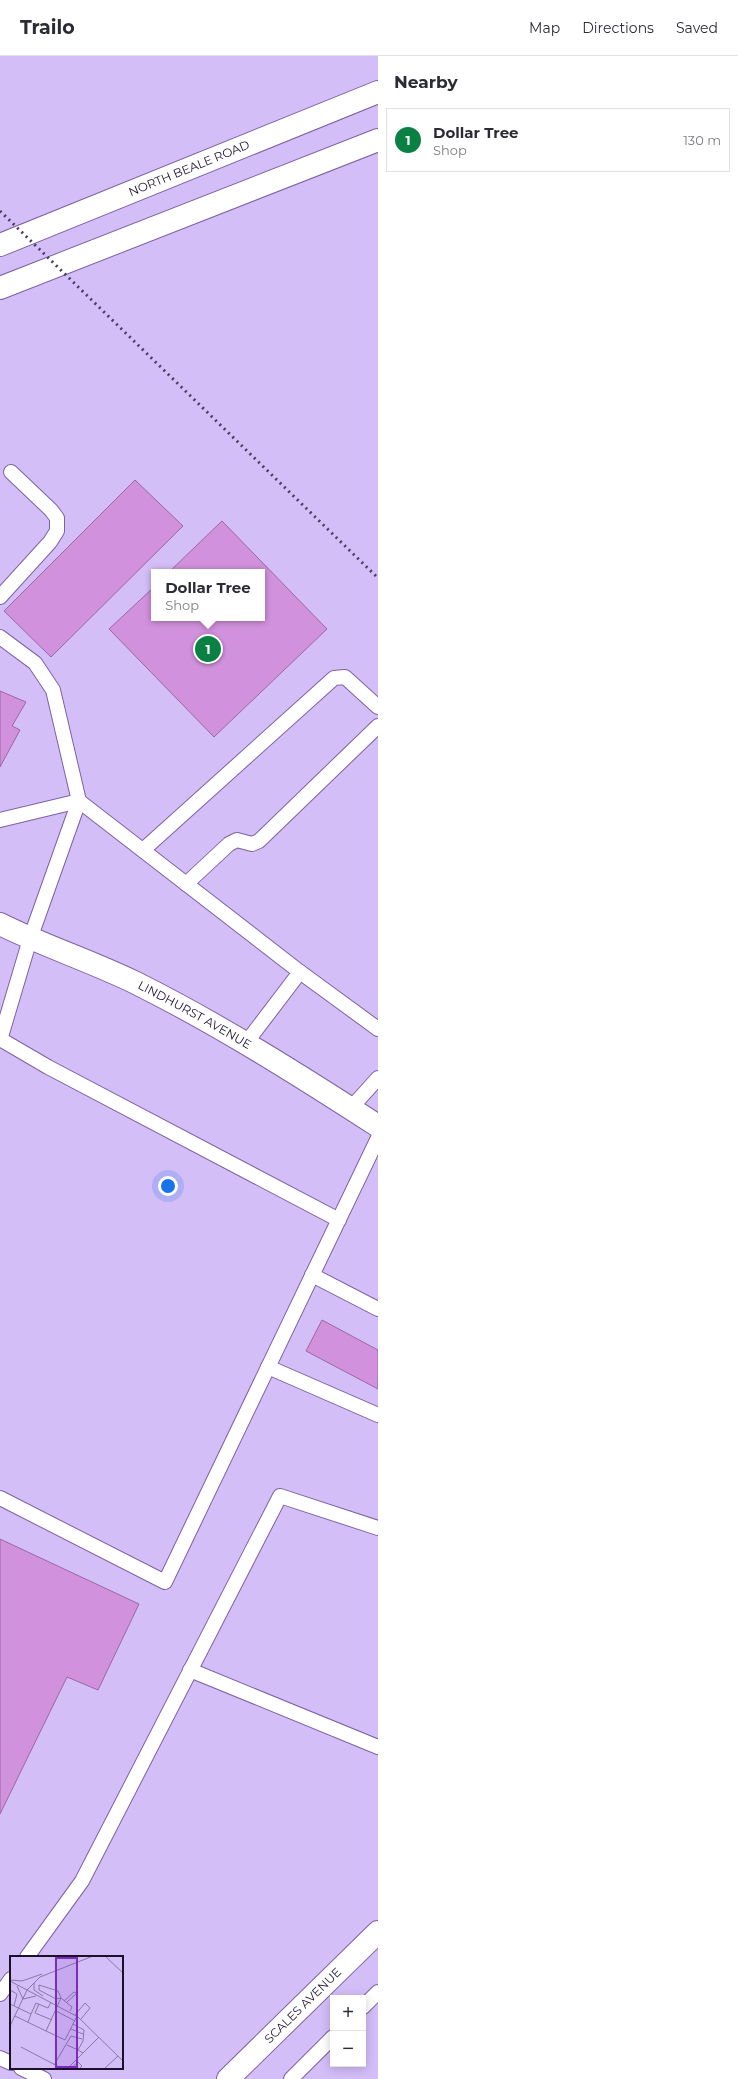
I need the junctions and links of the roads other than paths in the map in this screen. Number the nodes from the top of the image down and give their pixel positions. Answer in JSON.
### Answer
{"nodes":[{"id":1,"x":378,"y":92,"type":"edge"},
{"id":2,"x":378,"y":140,"type":"edge"},
{"id":3,"x":0,"y":245,"type":"edge"},
{"id":4,"x":0,"y":288,"type":"edge"},
{"id":5,"x":11,"y":472,"type":"dead end"},
{"id":6,"x":0,"y":597,"type":"edge"},
{"id":7,"x":0,"y":637,"type":"edge"},
{"id":8,"x":378,"y":707,"type":"edge"},
{"id":9,"x":378,"y":726,"type":"edge"},
{"id":10,"x":79,"y":801,"type":"junction"},
{"id":11,"x":0,"y":820,"type":"edge"},
{"id":12,"x":143,"y":850,"type":"junction"},
{"id":13,"x":186,"y":884,"type":"junction"},
{"id":14,"x":0,"y":924,"type":"edge"},
{"id":15,"x":30,"y":939,"type":"junction"},
{"id":16,"x":300,"y":972,"type":"junction"},
{"id":17,"x":378,"y":1028,"type":"edge"},
{"id":18,"x":0,"y":1040,"type":"edge"},
{"id":19,"x":246,"y":1043,"type":"junction"},
{"id":20,"x":378,"y":1078,"type":"edge"},
{"id":21,"x":351,"y":1108,"type":"junction"},
{"id":22,"x":378,"y":1126,"type":"edge"},
{"id":23,"x":378,"y":1138,"type":"edge"},
{"id":24,"x":339,"y":1220,"type":"junction"},
{"id":25,"x":312,"y":1275,"type":"junction"},
{"id":26,"x":378,"y":1309,"type":"edge"},
{"id":27,"x":268,"y":1367,"type":"junction"},
{"id":28,"x":378,"y":1415,"type":"edge"},
{"id":29,"x":0,"y":1498,"type":"edge"},
{"id":30,"x":378,"y":1528,"type":"edge"},
{"id":31,"x":190,"y":1670,"type":"junction"},
{"id":32,"x":378,"y":1747,"type":"edge"},
{"id":33,"x":378,"y":1932,"type":"edge"},
{"id":34,"x":28,"y":1956,"type":"edge"},
{"id":35,"x":10,"y":1980,"type":"edge"},
{"id":36,"x":378,"y":1992,"type":"edge"},
{"id":37,"x":0,"y":1994,"type":"edge"},
{"id":38,"x":366,"y":2004,"type":"edge"},
{"id":39,"x":330,"y":2040,"type":"edge"},
{"id":40,"x":0,"y":2058,"type":"edge"},
{"id":41,"x":10,"y":2063,"type":"edge"},
{"id":42,"x":23,"y":2069,"type":"edge"},
{"id":43,"x":44,"y":2079,"type":"edge"},
{"id":44,"x":228,"y":2079,"type":"edge"},
{"id":45,"x":291,"y":2079,"type":"edge"}],
"edges":[{"from":1,"to":3,"type":"main road","name":"NORTH BEALE ROAD"},
{"from":2,"to":4,"type":"main road"},
{"from":5,"to":6,"type":"lane"},
{"from":7,"to":10,"type":"lane"},
{"from":8,"to":12,"type":"lane"},
{"from":9,"to":13,"type":"lane"},
{"from":10,"to":11,"type":"lane"},
{"from":10,"to":12,"type":"lane"},
{"from":10,"to":15,"type":"lane"},
{"from":12,"to":13,"type":"lane"},
{"from":13,"to":16,"type":"lane"},
{"from":14,"to":15,"type":"main road","name":"LINDHURST AVENUE"},
{"from":15,"to":18,"type":"lane"},
{"from":15,"to":19,"type":"main road","name":"LINDHURST AVENUE"},
{"from":16,"to":17,"type":"lane"},
{"from":16,"to":19,"type":"lane"},
{"from":18,"to":24,"type":"lane"},
{"from":19,"to":21,"type":"main road","name":"LINDHURST AVENUE"},
{"from":20,"to":21,"type":"lane"},
{"from":21,"to":22,"type":"main road","name":"LINDHURST AVENUE"},
{"from":23,"to":24,"type":"lane"},
{"from":24,"to":25,"type":"lane"},
{"from":25,"to":26,"type":"lane"},
{"from":25,"to":27,"type":"lane"},
{"from":27,"to":28,"type":"lane"},
{"from":27,"to":29,"type":"lane"},
{"from":30,"to":31,"type":"lane"},
{"from":31,"to":32,"type":"lane"},
{"from":31,"to":34,"type":"lane"},
{"from":33,"to":44,"type":"main road","name":"SCALES AVENUE"},
{"from":35,"to":37,"type":"lane"},
{"from":36,"to":38,"type":"lane"},
{"from":39,"to":45,"type":"lane"},
{"from":40,"to":41,"type":"lane"},
{"from":42,"to":43,"type":"lane"}]}
